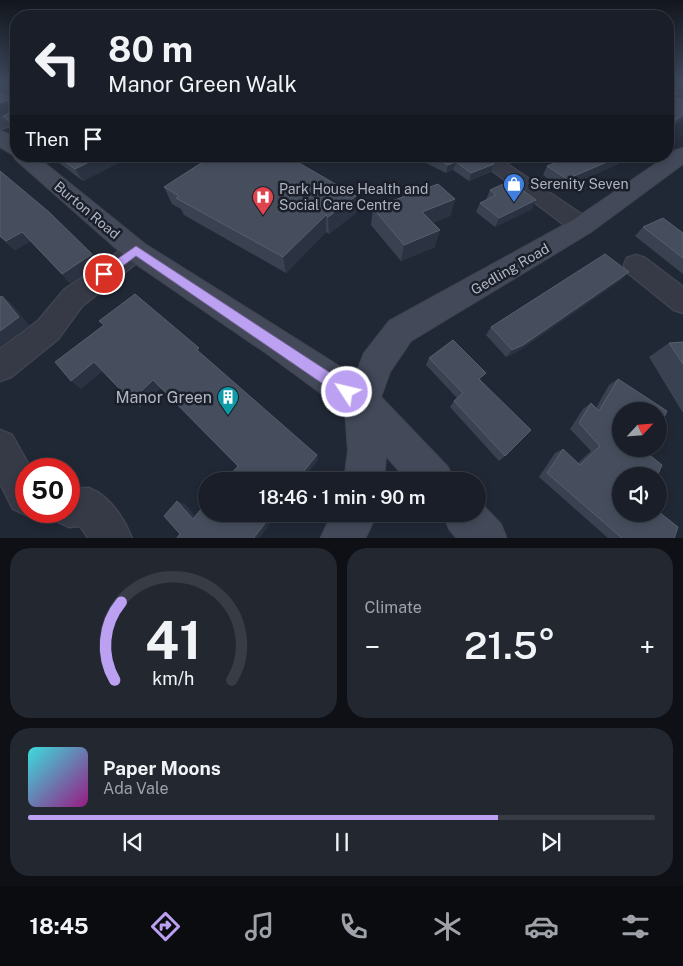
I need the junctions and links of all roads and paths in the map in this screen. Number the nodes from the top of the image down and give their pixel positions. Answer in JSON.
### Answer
{"nodes":[{"id":1,"x":0,"y":137,"type":"edge"},
{"id":2,"x":10,"y":145,"type":"edge"},
{"id":3,"x":30,"y":162,"type":"edge"},
{"id":4,"x":491,"y":162,"type":"edge"},
{"id":5,"x":672,"y":162,"type":"edge"},
{"id":6,"x":582,"y":226,"type":"junction"},
{"id":7,"x":136,"y":250,"type":"junction"},
{"id":8,"x":636,"y":265,"type":"dead end"},
{"id":9,"x":683,"y":302,"type":"edge"},
{"id":10,"x":0,"y":367,"type":"edge"},
{"id":11,"x":362,"y":402,"type":"junction"},
{"id":12,"x":0,"y":447,"type":"edge"},
{"id":13,"x":366,"y":472,"type":"edge"},
{"id":14,"x":426,"y":472,"type":"edge"},
{"id":15,"x":15,"y":475,"type":"edge"},
{"id":16,"x":80,"y":507,"type":"edge"},
{"id":17,"x":351,"y":522,"type":"edge"},
{"id":18,"x":471,"y":522,"type":"edge"},
{"id":19,"x":113,"y":538,"type":"edge"},
{"id":20,"x":341,"y":538,"type":"edge"},
{"id":21,"x":486,"y":538,"type":"edge"}],
"edges":[{"from":1,"to":2,"type":"main road"},
{"from":3,"to":7,"type":"main road","name":"Burton Road"},
{"from":4,"to":6,"type":"street"},
{"from":5,"to":6,"type":"main road","name":"Gedling Road"},
{"from":6,"to":11,"type":"main road","name":"Gedling Road"},
{"from":7,"to":10,"type":"street"},
{"from":7,"to":11,"type":"main road","name":"Burton Road"},
{"from":8,"to":9,"type":"street"},
{"from":11,"to":13,"type":"main road"},
{"from":11,"to":14,"type":"main road","name":"Burton Road"},
{"from":12,"to":15,"type":"street"},
{"from":16,"to":19,"type":"street"},
{"from":17,"to":20,"type":"main road"},
{"from":18,"to":21,"type":"main road"}]}
